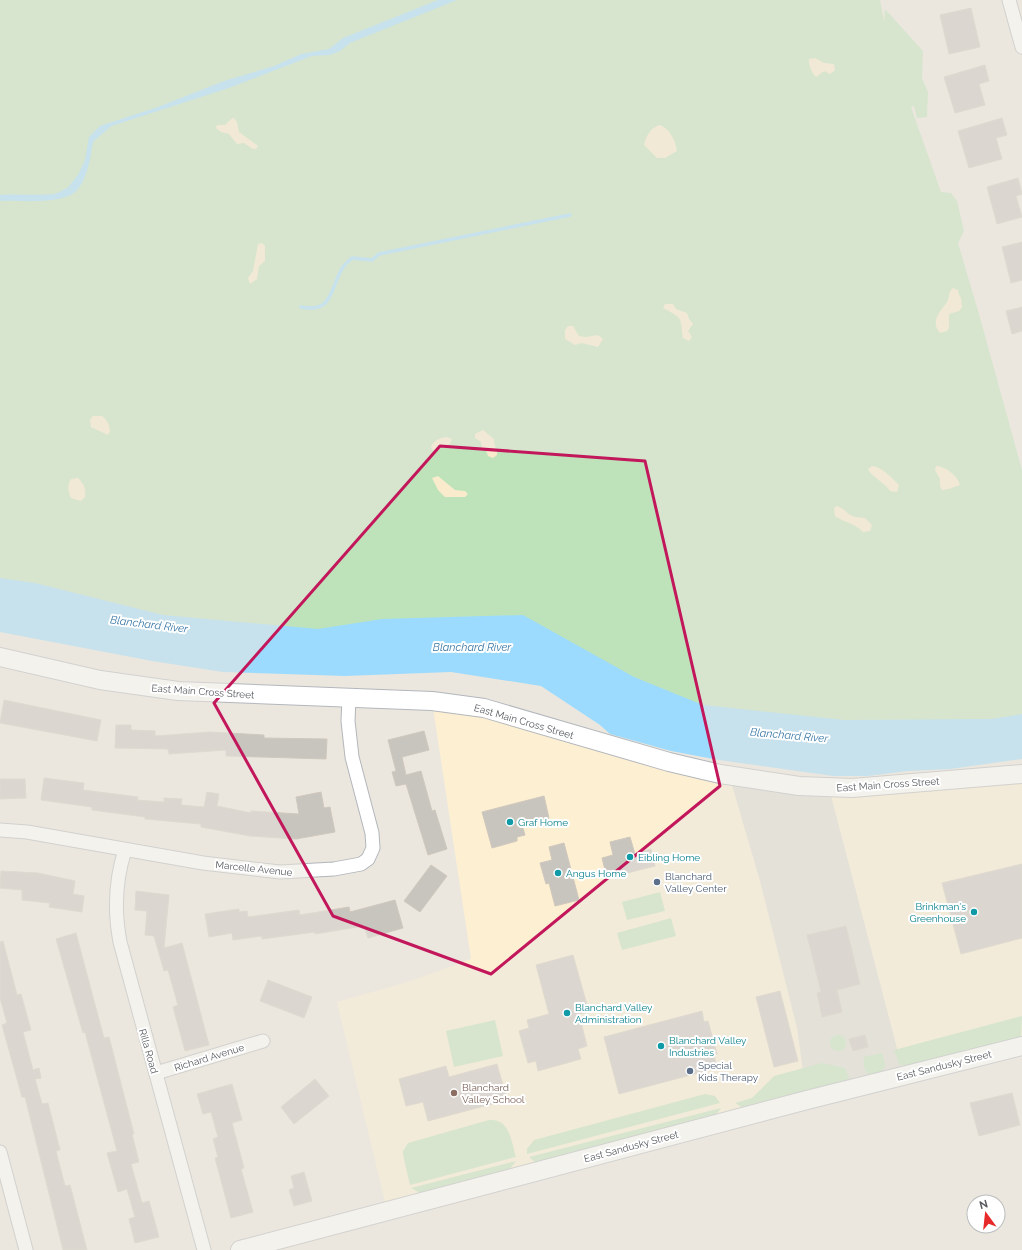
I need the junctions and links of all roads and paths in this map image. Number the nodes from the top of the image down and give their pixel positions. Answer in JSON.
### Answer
{"nodes":[{"id":1,"x":1009,"y":0,"type":"edge"},
{"id":2,"x":1022,"y":47,"type":"edge"},
{"id":3,"x":0,"y":657,"type":"edge"},
{"id":4,"x":349,"y":698,"type":"junction"},
{"id":5,"x":1022,"y":774,"type":"edge"},
{"id":6,"x":0,"y":830,"type":"edge"},
{"id":7,"x":125,"y":850,"type":"junction"},
{"id":8,"x":263,"y":1041,"type":"dead end"},
{"id":9,"x":1022,"y":1046,"type":"edge"},
{"id":10,"x":156,"y":1073,"type":"junction"},
{"id":11,"x":0,"y":1152,"type":"edge"},
{"id":12,"x":26,"y":1250,"type":"edge"},
{"id":13,"x":204,"y":1250,"type":"edge"},
{"id":14,"x":240,"y":1250,"type":"edge"}],
"edges":[{"from":1,"to":2,"type":"street"},
{"from":3,"to":4,"type":"main road","name":"East Main Cross Street"},
{"from":4,"to":5,"type":"main road","name":"East Main Cross Street"},
{"from":4,"to":7,"type":"street","name":"Marcelle Avenue"},
{"from":6,"to":7,"type":"street","name":"Marcelle Avenue"},
{"from":7,"to":10,"type":"street","name":"Rilla Road"},
{"from":8,"to":10,"type":"street","name":"Richard Avenue"},
{"from":9,"to":14,"type":"main road","name":"East Sandusky Street"},
{"from":10,"to":13,"type":"street","name":"Rilla Road"},
{"from":11,"to":12,"type":"street"}]}
